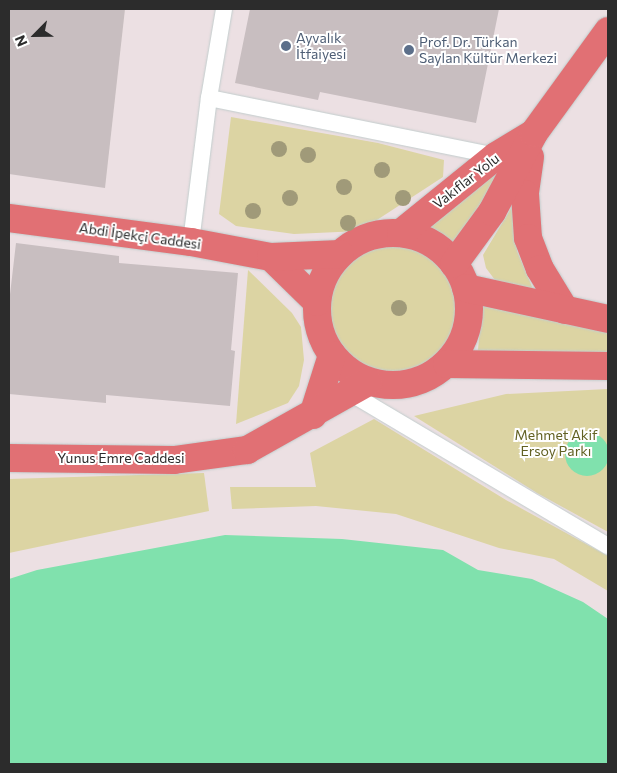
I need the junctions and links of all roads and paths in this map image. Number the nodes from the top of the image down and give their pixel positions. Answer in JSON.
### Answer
{"nodes":[{"id":1,"x":224,"y":9,"type":"edge"},
{"id":2,"x":608,"y":31,"type":"edge"},
{"id":3,"x":209,"y":98,"type":"junction"},
{"id":4,"x":534,"y":133,"type":"junction"},
{"id":5,"x":496,"y":156,"type":"junction"},
{"id":6,"x":9,"y":218,"type":"edge"},
{"id":7,"x":401,"y":233,"type":"junction"},
{"id":8,"x":191,"y":242,"type":"junction"},
{"id":9,"x":340,"y":254,"type":"junction"},
{"id":10,"x":270,"y":257,"type":"junction"},
{"id":11,"x":454,"y":264,"type":"junction"},
{"id":12,"x":466,"y":288,"type":"junction"},
{"id":13,"x":316,"y":302,"type":"junction"},
{"id":14,"x":565,"y":310,"type":"junction"},
{"id":15,"x":608,"y":319,"type":"edge"},
{"id":16,"x":332,"y":355,"type":"junction"},
{"id":17,"x":447,"y":364,"type":"junction"},
{"id":18,"x":608,"y":366,"type":"edge"},
{"id":19,"x":359,"y":387,"type":"junction"},
{"id":20,"x":313,"y":415,"type":"junction"},
{"id":21,"x":9,"y":458,"type":"edge"},
{"id":22,"x":608,"y":546,"type":"edge"}],
"edges":[{"from":1,"to":3,"type":"lane"},
{"from":2,"to":4,"type":"main road","name":"Vakıflar Yolu"},
{"from":3,"to":5,"type":"lane"},
{"from":3,"to":8,"type":"lane"},
{"from":4,"to":5,"type":"main road","name":"Vakıflar Yolu"},
{"from":4,"to":11,"type":"main road","name":"Vakıflar Yolu"},
{"from":4,"to":14,"type":"main road","name":"Vakıflar Yolu"},
{"from":5,"to":7,"type":"main road","name":"Vakıflar Yolu"},
{"from":6,"to":8,"type":"main road","name":"Abdi İpekçi Caddesi"},
{"from":7,"to":9,"type":"main road"},
{"from":7,"to":11,"type":"main road"},
{"from":8,"to":10,"type":"main road","name":"Abdi İpekçi Caddesi"},
{"from":9,"to":10,"type":"main road","name":"Abdi İpekçi Caddesi"},
{"from":9,"to":13,"type":"main road"},
{"from":10,"to":13,"type":"main road"},
{"from":11,"to":12,"type":"main road"},
{"from":12,"to":14,"type":"main road"},
{"from":12,"to":17,"type":"main road"},
{"from":13,"to":16,"type":"main road"},
{"from":14,"to":15,"type":"main road"},
{"from":16,"to":19,"type":"main road"},
{"from":16,"to":20,"type":"main road"},
{"from":17,"to":18,"type":"main road"},
{"from":17,"to":19,"type":"main road"},
{"from":19,"to":20,"type":"main road","name":"Yunus Emre Caddesi"},
{"from":19,"to":22,"type":"lane"},
{"from":20,"to":21,"type":"main road","name":"Yunus Emre Caddesi"}]}
